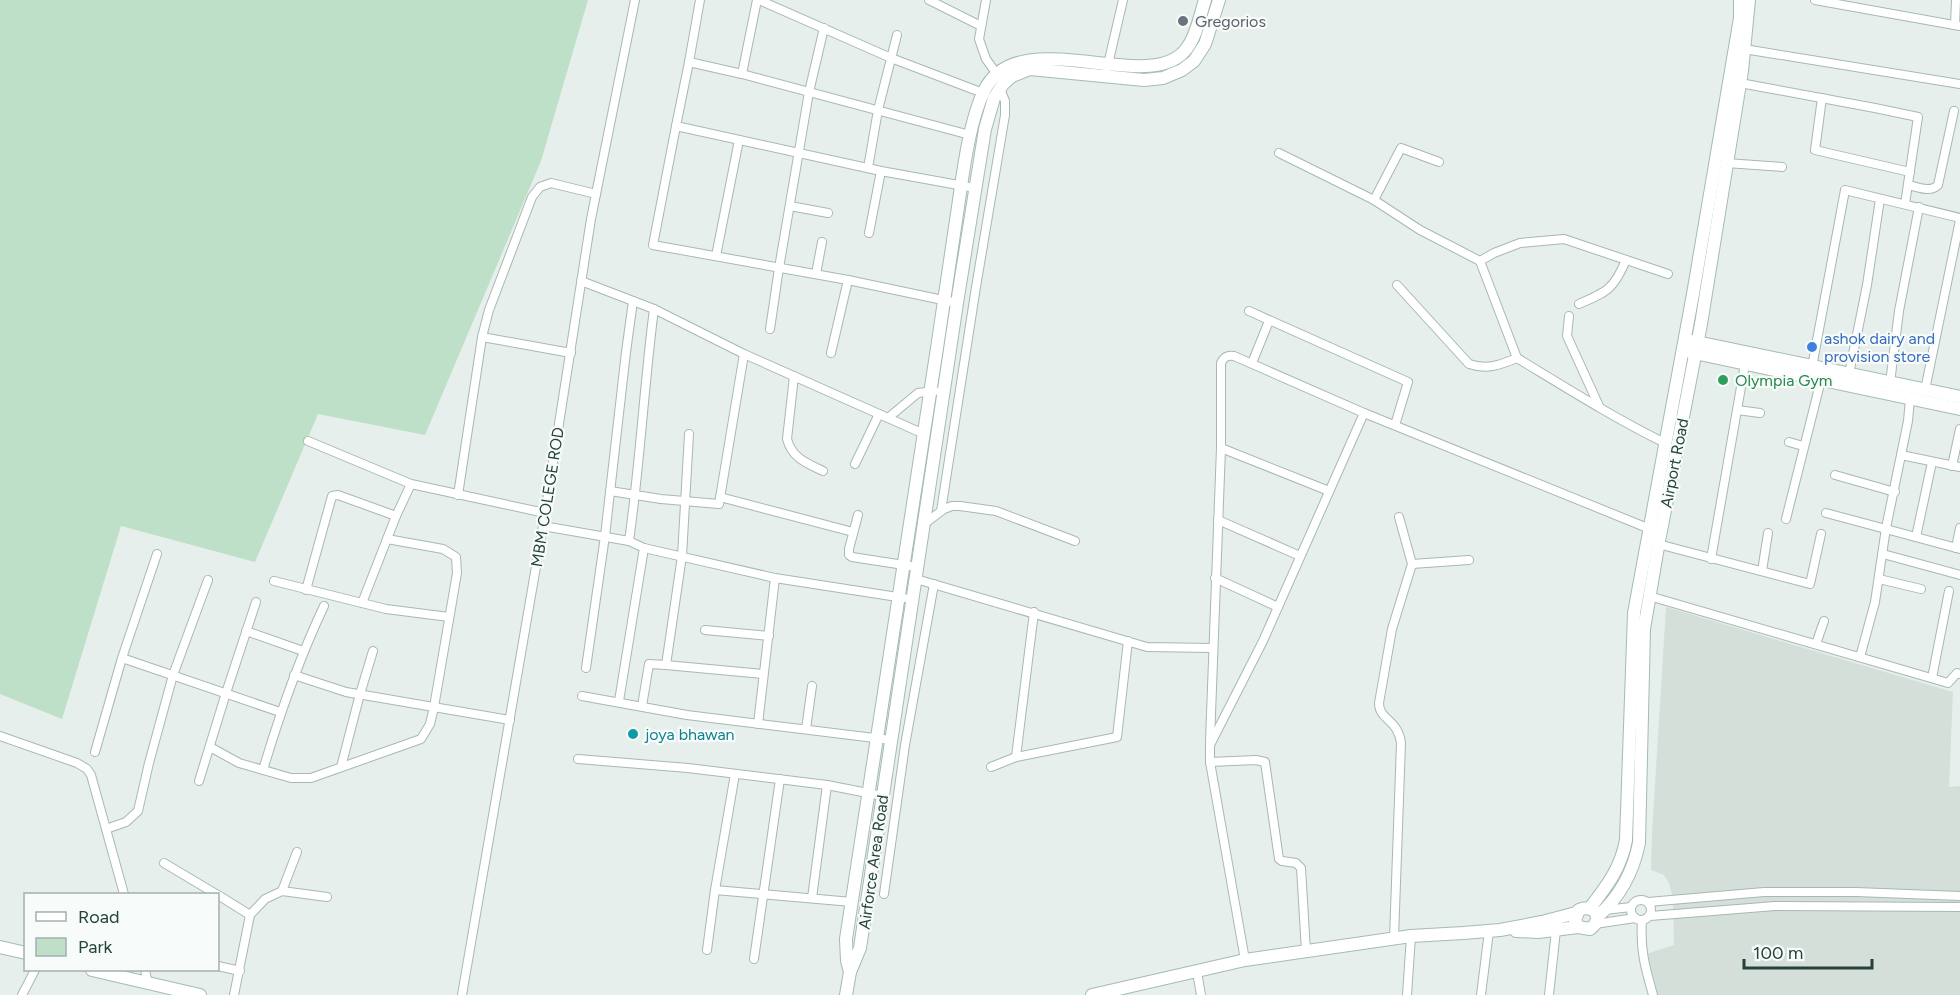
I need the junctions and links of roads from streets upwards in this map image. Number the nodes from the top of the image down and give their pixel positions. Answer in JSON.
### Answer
{"nodes":[{"id":1,"x":635,"y":0,"type":"edge"},
{"id":2,"x":700,"y":0,"type":"edge"},
{"id":3,"x":758,"y":0,"type":"edge"},
{"id":4,"x":929,"y":0,"type":"edge"},
{"id":5,"x":986,"y":0,"type":"edge"},
{"id":6,"x":1123,"y":0,"type":"edge"},
{"id":7,"x":1205,"y":0,"type":"edge"},
{"id":8,"x":1219,"y":0,"type":"edge"},
{"id":9,"x":1740,"y":0,"type":"edge"},
{"id":10,"x":1749,"y":0,"type":"edge"},
{"id":11,"x":1819,"y":0,"type":"edge"},
{"id":12,"x":1956,"y":0,"type":"edge"},
{"id":13,"x":981,"y":26,"type":"junction"},
{"id":14,"x":1957,"y":26,"type":"edge"},
{"id":15,"x":824,"y":28,"type":"junction"},
{"id":16,"x":897,"y":35,"type":"dead end"},
{"id":17,"x":1744,"y":49,"type":"junction"},
{"id":18,"x":891,"y":58,"type":"junction"},
{"id":19,"x":688,"y":62,"type":"junction"},
{"id":20,"x":1108,"y":64,"type":"junction"},
{"id":21,"x":742,"y":74,"type":"junction"},
{"id":22,"x":1105,"y":77,"type":"junction"},
{"id":23,"x":1000,"y":82,"type":"junction"},
{"id":24,"x":1740,"y":83,"type":"junction"},
{"id":25,"x":1960,"y":84,"type":"edge"},
{"id":26,"x":809,"y":92,"type":"junction"},
{"id":27,"x":983,"y":93,"type":"junction"},
{"id":28,"x":1822,"y":98,"type":"junction"},
{"id":29,"x":878,"y":110,"type":"junction"},
{"id":30,"x":1954,"y":111,"type":"dead end"},
{"id":31,"x":676,"y":126,"type":"junction"},
{"id":32,"x":970,"y":135,"type":"junction"},
{"id":33,"x":739,"y":140,"type":"junction"},
{"id":34,"x":800,"y":153,"type":"junction"},
{"id":35,"x":1279,"y":153,"type":"dead end"},
{"id":36,"x":1439,"y":162,"type":"dead end"},
{"id":37,"x":1726,"y":163,"type":"junction"},
{"id":38,"x":1782,"y":167,"type":"dead end"},
{"id":39,"x":868,"y":168,"type":"junction"},
{"id":40,"x":881,"y":171,"type":"junction"},
{"id":41,"x":1910,"y":172,"type":"junction"},
{"id":42,"x":961,"y":184,"type":"junction"},
{"id":43,"x":1908,"y":185,"type":"junction"},
{"id":44,"x":975,"y":188,"type":"junction"},
{"id":45,"x":596,"y":194,"type":"junction"},
{"id":46,"x":1880,"y":199,"type":"junction"},
{"id":47,"x":1374,"y":200,"type":"junction"},
{"id":48,"x":1905,"y":204,"type":"junction"},
{"id":49,"x":790,"y":206,"type":"junction"},
{"id":50,"x":1919,"y":207,"type":"junction"},
{"id":51,"x":828,"y":213,"type":"dead end"},
{"id":52,"x":1960,"y":219,"type":"edge"},
{"id":53,"x":970,"y":223,"type":"junction"},
{"id":54,"x":987,"y":226,"type":"junction"},
{"id":55,"x":869,"y":233,"type":"dead end"},
{"id":56,"x":822,"y":242,"type":"dead end"},
{"id":57,"x":716,"y":256,"type":"junction"},
{"id":58,"x":1626,"y":260,"type":"junction"},
{"id":59,"x":1480,"y":261,"type":"junction"},
{"id":60,"x":779,"y":268,"type":"junction"},
{"id":61,"x":816,"y":274,"type":"junction"},
{"id":62,"x":1668,"y":274,"type":"dead end"},
{"id":63,"x":848,"y":280,"type":"junction"},
{"id":64,"x":581,"y":281,"type":"junction"},
{"id":65,"x":1397,"y":285,"type":"dead end"},
{"id":66,"x":633,"y":301,"type":"junction"},
{"id":67,"x":951,"y":303,"type":"junction"},
{"id":68,"x":1579,"y":304,"type":"dead end"},
{"id":69,"x":654,"y":309,"type":"junction"},
{"id":70,"x":1249,"y":311,"type":"dead end"},
{"id":71,"x":1569,"y":316,"type":"dead end"},
{"id":72,"x":1269,"y":321,"type":"junction"},
{"id":73,"x":770,"y":329,"type":"dead end"},
{"id":74,"x":482,"y":337,"type":"junction"},
{"id":75,"x":1684,"y":345,"type":"junction"},
{"id":76,"x":1697,"y":348,"type":"junction"},
{"id":77,"x":571,"y":352,"type":"junction"},
{"id":78,"x":831,"y":353,"type":"dead end"},
{"id":79,"x":744,"y":354,"type":"junction"},
{"id":80,"x":1516,"y":358,"type":"junction"},
{"id":81,"x":1252,"y":363,"type":"junction"},
{"id":82,"x":1745,"y":364,"type":"junction"},
{"id":83,"x":1812,"y":367,"type":"junction"},
{"id":84,"x":1849,"y":374,"type":"junction"},
{"id":85,"x":794,"y":376,"type":"junction"},
{"id":86,"x":1821,"y":380,"type":"junction"},
{"id":87,"x":1890,"y":383,"type":"junction"},
{"id":88,"x":1925,"y":390,"type":"junction"},
{"id":89,"x":938,"y":391,"type":"junction"},
{"id":90,"x":1960,"y":397,"type":"edge"},
{"id":91,"x":1910,"y":399,"type":"junction"},
{"id":92,"x":1599,"y":406,"type":"junction"},
{"id":93,"x":1960,"y":409,"type":"edge"},
{"id":94,"x":1737,"y":410,"type":"junction"},
{"id":95,"x":1364,"y":413,"type":"junction"},
{"id":96,"x":1760,"y":413,"type":"dead end"},
{"id":97,"x":879,"y":414,"type":"junction"},
{"id":98,"x":888,"y":418,"type":"junction"},
{"id":99,"x":1395,"y":425,"type":"junction"},
{"id":100,"x":1960,"y":429,"type":"edge"},
{"id":101,"x":689,"y":434,"type":"dead end"},
{"id":102,"x":924,"y":434,"type":"junction"},
{"id":103,"x":308,"y":441,"type":"dead end"},
{"id":104,"x":1789,"y":442,"type":"dead end"},
{"id":105,"x":1665,"y":443,"type":"junction"},
{"id":106,"x":1803,"y":446,"type":"junction"},
{"id":107,"x":1221,"y":448,"type":"junction"},
{"id":108,"x":1901,"y":455,"type":"junction"},
{"id":109,"x":1932,"y":462,"type":"junction"},
{"id":110,"x":855,"y":464,"type":"dead end"},
{"id":111,"x":1956,"y":466,"type":"edge"},
{"id":112,"x":823,"y":471,"type":"dead end"},
{"id":113,"x":1836,"y":475,"type":"dead end"},
{"id":114,"x":411,"y":484,"type":"junction"},
{"id":115,"x":610,"y":491,"type":"junction"},
{"id":116,"x":1329,"y":491,"type":"junction"},
{"id":117,"x":1894,"y":492,"type":"junction"},
{"id":118,"x":458,"y":495,"type":"junction"},
{"id":119,"x":635,"y":496,"type":"junction"},
{"id":120,"x":720,"y":497,"type":"junction"},
{"id":121,"x":685,"y":501,"type":"junction"},
{"id":122,"x":941,"y":511,"type":"junction"},
{"id":123,"x":545,"y":513,"type":"junction"},
{"id":124,"x":1826,"y":513,"type":"dead end"},
{"id":125,"x":858,"y":515,"type":"dead end"},
{"id":126,"x":396,"y":516,"type":"junction"},
{"id":127,"x":1399,"y":517,"type":"dead end"},
{"id":128,"x":1786,"y":519,"type":"dead end"},
{"id":129,"x":1218,"y":520,"type":"junction"},
{"id":130,"x":924,"y":524,"type":"junction"},
{"id":131,"x":543,"y":526,"type":"junction"},
{"id":132,"x":1886,"y":528,"type":"junction"},
{"id":133,"x":1960,"y":528,"type":"edge"},
{"id":134,"x":1650,"y":529,"type":"junction"},
{"id":135,"x":853,"y":532,"type":"junction"},
{"id":136,"x":1768,"y":533,"type":"dead end"},
{"id":137,"x":1821,"y":534,"type":"dead end"},
{"id":138,"x":605,"y":536,"type":"junction"},
{"id":139,"x":1916,"y":537,"type":"junction"},
{"id":140,"x":387,"y":539,"type":"junction"},
{"id":141,"x":629,"y":541,"type":"junction"},
{"id":142,"x":1075,"y":541,"type":"dead end"},
{"id":143,"x":1658,"y":544,"type":"junction"},
{"id":144,"x":644,"y":548,"type":"junction"},
{"id":145,"x":1958,"y":549,"type":"edge"},
{"id":146,"x":157,"y":554,"type":"dead end"},
{"id":147,"x":1883,"y":554,"type":"junction"},
{"id":148,"x":682,"y":556,"type":"junction"},
{"id":149,"x":1300,"y":556,"type":"junction"},
{"id":150,"x":1711,"y":559,"type":"junction"},
{"id":151,"x":1469,"y":560,"type":"dead end"},
{"id":152,"x":1412,"y":564,"type":"junction"},
{"id":153,"x":904,"y":565,"type":"junction"},
{"id":154,"x":1762,"y":571,"type":"junction"},
{"id":155,"x":917,"y":573,"type":"junction"},
{"id":156,"x":1960,"y":574,"type":"edge"},
{"id":157,"x":775,"y":578,"type":"junction"},
{"id":158,"x":1215,"y":578,"type":"junction"},
{"id":159,"x":1879,"y":579,"type":"junction"},
{"id":160,"x":208,"y":580,"type":"dead end"},
{"id":161,"x":274,"y":581,"type":"dead end"},
{"id":162,"x":934,"y":584,"type":"junction"},
{"id":163,"x":1921,"y":589,"type":"dead end"},
{"id":164,"x":306,"y":590,"type":"junction"},
{"id":165,"x":1949,"y":591,"type":"dead end"},
{"id":166,"x":1649,"y":596,"type":"junction"},
{"id":167,"x":913,"y":597,"type":"junction"},
{"id":168,"x":900,"y":598,"type":"junction"},
{"id":169,"x":256,"y":602,"type":"dead end"},
{"id":170,"x":362,"y":603,"type":"junction"},
{"id":171,"x":324,"y":606,"type":"dead end"},
{"id":172,"x":1278,"y":607,"type":"junction"},
{"id":173,"x":1034,"y":612,"type":"junction"},
{"id":174,"x":449,"y":617,"type":"junction"},
{"id":175,"x":1824,"y":621,"type":"dead end"},
{"id":176,"x":705,"y":630,"type":"dead end"},
{"id":177,"x":246,"y":631,"type":"junction"},
{"id":178,"x":769,"y":636,"type":"junction"},
{"id":179,"x":1128,"y":641,"type":"junction"},
{"id":180,"x":1816,"y":644,"type":"junction"},
{"id":181,"x":1212,"y":648,"type":"junction"},
{"id":182,"x":303,"y":651,"type":"junction"},
{"id":183,"x":373,"y":651,"type":"dead end"},
{"id":184,"x":1860,"y":657,"type":"junction"},
{"id":185,"x":122,"y":658,"type":"junction"},
{"id":186,"x":666,"y":665,"type":"junction"},
{"id":187,"x":586,"y":668,"type":"dead end"},
{"id":188,"x":763,"y":674,"type":"junction"},
{"id":189,"x":1960,"y":674,"type":"edge"},
{"id":190,"x":173,"y":675,"type":"junction"},
{"id":191,"x":294,"y":675,"type":"junction"},
{"id":192,"x":1932,"y":678,"type":"junction"},
{"id":193,"x":812,"y":686,"type":"dead end"},
{"id":194,"x":226,"y":693,"type":"junction"},
{"id":195,"x":360,"y":694,"type":"junction"},
{"id":196,"x":582,"y":696,"type":"dead end"},
{"id":197,"x":620,"y":701,"type":"junction"},
{"id":198,"x":642,"y":706,"type":"junction"},
{"id":199,"x":434,"y":707,"type":"junction"},
{"id":200,"x":280,"y":712,"type":"junction"},
{"id":201,"x":510,"y":720,"type":"junction"},
{"id":202,"x":758,"y":724,"type":"junction"},
{"id":203,"x":806,"y":729,"type":"junction"},
{"id":204,"x":0,"y":736,"type":"edge"},
{"id":205,"x":877,"y":738,"type":"junction"},
{"id":206,"x":891,"y":741,"type":"junction"},
{"id":207,"x":905,"y":745,"type":"junction"},
{"id":208,"x":1210,"y":745,"type":"junction"},
{"id":209,"x":210,"y":747,"type":"junction"},
{"id":210,"x":95,"y":752,"type":"dead end"},
{"id":211,"x":1016,"y":757,"type":"junction"},
{"id":212,"x":578,"y":759,"type":"dead end"},
{"id":213,"x":1210,"y":762,"type":"junction"},
{"id":214,"x":991,"y":767,"type":"dead end"},
{"id":215,"x":341,"y":768,"type":"junction"},
{"id":216,"x":263,"y":770,"type":"junction"},
{"id":217,"x":735,"y":774,"type":"junction"},
{"id":218,"x":780,"y":779,"type":"junction"},
{"id":219,"x":199,"y":781,"type":"dead end"},
{"id":220,"x":827,"y":785,"type":"junction"},
{"id":221,"x":869,"y":794,"type":"junction"},
{"id":222,"x":883,"y":796,"type":"junction"},
{"id":223,"x":106,"y":829,"type":"junction"},
{"id":224,"x":297,"y":852,"type":"dead end"},
{"id":225,"x":164,"y":862,"type":"dead end"},
{"id":226,"x":715,"y":890,"type":"junction"},
{"id":227,"x":282,"y":891,"type":"junction"},
{"id":228,"x":124,"y":893,"type":"edge"},
{"id":229,"x":214,"y":893,"type":"edge"},
{"id":230,"x":764,"y":894,"type":"junction"},
{"id":231,"x":884,"y":894,"type":"dead end"},
{"id":232,"x":219,"y":896,"type":"edge"},
{"id":233,"x":1960,"y":896,"type":"edge"},
{"id":234,"x":327,"y":897,"type":"dead end"},
{"id":235,"x":812,"y":898,"type":"junction"},
{"id":236,"x":852,"y":902,"type":"junction"},
{"id":237,"x":1648,"y":902,"type":"junction"},
{"id":238,"x":1631,"y":907,"type":"junction"},
{"id":239,"x":1960,"y":908,"type":"edge"},
{"id":240,"x":1576,"y":913,"type":"junction"},
{"id":241,"x":249,"y":915,"type":"junction"},
{"id":242,"x":1597,"y":915,"type":"junction"},
{"id":243,"x":1642,"y":918,"type":"junction"},
{"id":244,"x":1578,"y":927,"type":"junction"},
{"id":245,"x":1495,"y":930,"type":"junction"},
{"id":246,"x":1556,"y":930,"type":"junction"},
{"id":247,"x":1411,"y":936,"type":"junction"},
{"id":248,"x":1394,"y":938,"type":"junction"},
{"id":249,"x":0,"y":946,"type":"edge"},
{"id":250,"x":707,"y":950,"type":"dead end"},
{"id":251,"x":1306,"y":951,"type":"junction"},
{"id":252,"x":24,"y":952,"type":"edge"},
{"id":253,"x":754,"y":958,"type":"dead end"},
{"id":254,"x":1245,"y":960,"type":"junction"},
{"id":255,"x":219,"y":966,"type":"edge"},
{"id":256,"x":34,"y":971,"type":"edge"},
{"id":257,"x":99,"y":971,"type":"edge"},
{"id":258,"x":145,"y":971,"type":"edge"},
{"id":259,"x":240,"y":971,"type":"junction"},
{"id":260,"x":850,"y":972,"type":"junction"},
{"id":261,"x":1197,"y":972,"type":"junction"},
{"id":262,"x":148,"y":984,"type":"junction"},
{"id":263,"x":1132,"y":991,"type":"edge"},
{"id":264,"x":173,"y":992,"type":"edge"},
{"id":265,"x":22,"y":995,"type":"edge"},
{"id":266,"x":200,"y":995,"type":"edge"},
{"id":267,"x":234,"y":995,"type":"edge"},
{"id":268,"x":462,"y":995,"type":"edge"},
{"id":269,"x":846,"y":995,"type":"edge"},
{"id":270,"x":1092,"y":995,"type":"edge"},
{"id":271,"x":1201,"y":995,"type":"edge"},
{"id":272,"x":1407,"y":995,"type":"edge"},
{"id":273,"x":1481,"y":995,"type":"edge"},
{"id":274,"x":1549,"y":995,"type":"edge"},
{"id":275,"x":1653,"y":995,"type":"edge"}],
"edges":[{"from":1,"to":45,"type":"street","name":"MBM COLEGE ROD"},
{"from":2,"to":19,"type":"street"},
{"from":3,"to":15,"type":"street"},
{"from":3,"to":21,"type":"street"},
{"from":4,"to":13,"type":"street"},
{"from":5,"to":13,"type":"street"},
{"from":6,"to":20,"type":"street"},
{"from":7,"to":20,"type":"street"},
{"from":8,"to":22,"type":"street"},
{"from":9,"to":75,"type":"street","name":"Airport Road"},
{"from":10,"to":17,"type":"street","name":"Airport Road"},
{"from":11,"to":14,"type":"street"},
{"from":12,"to":14,"type":"street"},
{"from":13,"to":23,"type":"street"},
{"from":15,"to":18,"type":"street"},
{"from":15,"to":26,"type":"street"},
{"from":16,"to":18,"type":"street"},
{"from":17,"to":24,"type":"street","name":"Airport Road"},
{"from":17,"to":25,"type":"street"},
{"from":18,"to":27,"type":"street"},
{"from":18,"to":29,"type":"street"},
{"from":19,"to":21,"type":"street"},
{"from":19,"to":31,"type":"street"},
{"from":20,"to":22,"type":"street"},
{"from":20,"to":23,"type":"street"},
{"from":21,"to":26,"type":"street"},
{"from":22,"to":23,"type":"street"},
{"from":23,"to":27,"type":"street"},
{"from":23,"to":44,"type":"street"},
{"from":23,"to":54,"type":"street"},
{"from":24,"to":28,"type":"street"},
{"from":24,"to":37,"type":"street","name":"Airport Road"},
{"from":26,"to":29,"type":"street"},
{"from":26,"to":34,"type":"street"},
{"from":27,"to":32,"type":"street"},
{"from":28,"to":41,"type":"street"},
{"from":28,"to":41,"type":"street"},
{"from":29,"to":32,"type":"street"},
{"from":29,"to":39,"type":"street"},
{"from":30,"to":43,"type":"street"},
{"from":31,"to":33,"type":"street"},
{"from":31,"to":57,"type":"street"},
{"from":32,"to":42,"type":"street"},
{"from":33,"to":34,"type":"street"},
{"from":33,"to":57,"type":"street"},
{"from":34,"to":39,"type":"street"},
{"from":34,"to":49,"type":"street"},
{"from":35,"to":47,"type":"street"},
{"from":36,"to":47,"type":"street"},
{"from":37,"to":38,"type":"street"},
{"from":37,"to":76,"type":"street","name":"Airport Road"},
{"from":39,"to":40,"type":"street"},
{"from":40,"to":42,"type":"street"},
{"from":40,"to":55,"type":"street"},
{"from":41,"to":43,"type":"street"},
{"from":42,"to":44,"type":"street"},
{"from":42,"to":67,"type":"street"},
{"from":43,"to":48,"type":"street"},
{"from":44,"to":53,"type":"street"},
{"from":45,"to":64,"type":"street","name":"MBM COLEGE ROD"},
{"from":45,"to":74,"type":"street"},
{"from":46,"to":48,"type":"street"},
{"from":46,"to":83,"type":"street"},
{"from":46,"to":84,"type":"street"},
{"from":47,"to":59,"type":"street"},
{"from":48,"to":50,"type":"street"},
{"from":49,"to":51,"type":"street"},
{"from":49,"to":60,"type":"street"},
{"from":50,"to":52,"type":"street"},
{"from":50,"to":87,"type":"street"},
{"from":52,"to":88,"type":"street"},
{"from":53,"to":54,"type":"street"},
{"from":53,"to":67,"type":"street"},
{"from":54,"to":122,"type":"street"},
{"from":56,"to":61,"type":"street"},
{"from":57,"to":60,"type":"street"},
{"from":58,"to":59,"type":"street"},
{"from":58,"to":62,"type":"street"},
{"from":58,"to":68,"type":"street"},
{"from":59,"to":80,"type":"street"},
{"from":60,"to":61,"type":"street"},
{"from":60,"to":73,"type":"street"},
{"from":61,"to":63,"type":"street"},
{"from":63,"to":67,"type":"street"},
{"from":63,"to":78,"type":"street"},
{"from":64,"to":66,"type":"street"},
{"from":64,"to":77,"type":"street","name":"MBM COLEGE ROD"},
{"from":65,"to":80,"type":"street"},
{"from":66,"to":69,"type":"street"},
{"from":66,"to":115,"type":"street"},
{"from":67,"to":89,"type":"street"},
{"from":69,"to":79,"type":"street"},
{"from":69,"to":119,"type":"street"},
{"from":70,"to":72,"type":"street"},
{"from":71,"to":92,"type":"street"},
{"from":72,"to":81,"type":"street"},
{"from":72,"to":99,"type":"street"},
{"from":74,"to":77,"type":"street"},
{"from":74,"to":118,"type":"street"},
{"from":75,"to":76,"type":"street"},
{"from":75,"to":105,"type":"street","name":"Airport Road"},
{"from":76,"to":82,"type":"street"},
{"from":76,"to":83,"type":"street"},
{"from":76,"to":143,"type":"street","name":"Airport Road"},
{"from":77,"to":123,"type":"street","name":"MBM COLEGE ROD"},
{"from":79,"to":85,"type":"street"},
{"from":79,"to":120,"type":"street"},
{"from":80,"to":92,"type":"street"},
{"from":81,"to":95,"type":"street"},
{"from":81,"to":107,"type":"street"},
{"from":82,"to":86,"type":"street"},
{"from":82,"to":94,"type":"street"},
{"from":83,"to":84,"type":"street"},
{"from":84,"to":87,"type":"street"},
{"from":85,"to":97,"type":"street"},
{"from":85,"to":112,"type":"street"},
{"from":86,"to":91,"type":"street"},
{"from":86,"to":106,"type":"street"},
{"from":87,"to":88,"type":"street"},
{"from":88,"to":90,"type":"street"},
{"from":89,"to":98,"type":"street"},
{"from":89,"to":102,"type":"street"},
{"from":89,"to":130,"type":"street","name":"Airforce Area Road"},
{"from":91,"to":93,"type":"street"},
{"from":91,"to":108,"type":"street"},
{"from":92,"to":105,"type":"street"},
{"from":94,"to":96,"type":"street"},
{"from":94,"to":150,"type":"street"},
{"from":95,"to":99,"type":"street"},
{"from":95,"to":116,"type":"street"},
{"from":97,"to":98,"type":"street"},
{"from":97,"to":110,"type":"street"},
{"from":98,"to":102,"type":"street"},
{"from":99,"to":134,"type":"street"},
{"from":100,"to":111,"type":"street"},
{"from":101,"to":121,"type":"street"},
{"from":102,"to":153,"type":"street"},
{"from":103,"to":114,"type":"street"},
{"from":104,"to":106,"type":"street"},
{"from":105,"to":134,"type":"street","name":"Airport Road"},
{"from":106,"to":128,"type":"street"},
{"from":107,"to":116,"type":"street"},
{"from":107,"to":129,"type":"street"},
{"from":108,"to":109,"type":"street"},
{"from":108,"to":117,"type":"street"},
{"from":109,"to":111,"type":"street"},
{"from":109,"to":139,"type":"street"},
{"from":113,"to":117,"type":"street"},
{"from":114,"to":118,"type":"street"},
{"from":114,"to":126,"type":"street"},
{"from":115,"to":119,"type":"street"},
{"from":115,"to":138,"type":"street"},
{"from":116,"to":149,"type":"street"},
{"from":117,"to":132,"type":"street"},
{"from":118,"to":123,"type":"street"},
{"from":119,"to":121,"type":"street"},
{"from":119,"to":141,"type":"street"},
{"from":120,"to":121,"type":"street"},
{"from":120,"to":135,"type":"street"},
{"from":121,"to":148,"type":"street"},
{"from":122,"to":130,"type":"street"},
{"from":122,"to":142,"type":"street"},
{"from":123,"to":131,"type":"street","name":"MBM COLEGE ROD"},
{"from":124,"to":132,"type":"street"},
{"from":125,"to":135,"type":"street"},
{"from":126,"to":140,"type":"street"},
{"from":126,"to":164,"type":"street"},
{"from":127,"to":152,"type":"street"},
{"from":129,"to":149,"type":"street"},
{"from":129,"to":158,"type":"street"},
{"from":130,"to":155,"type":"street","name":"Airforce Area Road"},
{"from":131,"to":138,"type":"street"},
{"from":131,"to":201,"type":"street","name":"MBM COLEGE ROD"},
{"from":132,"to":139,"type":"street"},
{"from":132,"to":147,"type":"street"},
{"from":133,"to":145,"type":"street"},
{"from":134,"to":242,"type":"street","name":"Airport Road"},
{"from":135,"to":153,"type":"street"},
{"from":136,"to":154,"type":"street"},
{"from":137,"to":154,"type":"street"},
{"from":138,"to":141,"type":"street"},
{"from":138,"to":187,"type":"street"},
{"from":139,"to":145,"type":"street"},
{"from":140,"to":170,"type":"street"},
{"from":140,"to":174,"type":"street"},
{"from":141,"to":144,"type":"street"},
{"from":143,"to":150,"type":"street"},
{"from":143,"to":166,"type":"street","name":"Airport Road"},
{"from":144,"to":148,"type":"street"},
{"from":144,"to":197,"type":"street"},
{"from":146,"to":185,"type":"street"},
{"from":147,"to":156,"type":"street"},
{"from":147,"to":159,"type":"street"},
{"from":148,"to":157,"type":"street"},
{"from":148,"to":186,"type":"street"},
{"from":149,"to":172,"type":"street"},
{"from":150,"to":154,"type":"street"},
{"from":151,"to":152,"type":"street"},
{"from":152,"to":248,"type":"street"},
{"from":153,"to":155,"type":"street"},
{"from":153,"to":168,"type":"street"},
{"from":155,"to":162,"type":"street"},
{"from":155,"to":167,"type":"street","name":"Airforce Area Road"},
{"from":157,"to":168,"type":"street"},
{"from":157,"to":178,"type":"street"},
{"from":158,"to":172,"type":"street"},
{"from":158,"to":181,"type":"street"},
{"from":159,"to":163,"type":"street"},
{"from":159,"to":184,"type":"street"},
{"from":160,"to":190,"type":"street"},
{"from":161,"to":164,"type":"street"},
{"from":162,"to":173,"type":"street"},
{"from":162,"to":207,"type":"street"},
{"from":164,"to":170,"type":"street"},
{"from":165,"to":192,"type":"street"},
{"from":166,"to":180,"type":"street"},
{"from":166,"to":242,"type":"street","name":"Airport Road"},
{"from":167,"to":168,"type":"street"},
{"from":167,"to":206,"type":"street","name":"Airforce Area Road"},
{"from":168,"to":205,"type":"street"},
{"from":169,"to":177,"type":"street"},
{"from":170,"to":174,"type":"street"},
{"from":171,"to":182,"type":"street"},
{"from":172,"to":208,"type":"street"},
{"from":173,"to":179,"type":"street"},
{"from":173,"to":211,"type":"street"},
{"from":174,"to":199,"type":"street"},
{"from":175,"to":180,"type":"street"},
{"from":176,"to":178,"type":"street"},
{"from":177,"to":182,"type":"street"},
{"from":177,"to":194,"type":"street"},
{"from":178,"to":188,"type":"street"},
{"from":179,"to":181,"type":"street"},
{"from":179,"to":211,"type":"street"},
{"from":180,"to":184,"type":"street"},
{"from":181,"to":208,"type":"street"},
{"from":182,"to":191,"type":"street"},
{"from":183,"to":195,"type":"street"},
{"from":184,"to":192,"type":"street"},
{"from":185,"to":190,"type":"street"},
{"from":185,"to":210,"type":"street"},
{"from":186,"to":188,"type":"street"},
{"from":186,"to":198,"type":"street"},
{"from":188,"to":202,"type":"street"},
{"from":189,"to":192,"type":"street"},
{"from":190,"to":194,"type":"street"},
{"from":190,"to":223,"type":"street"},
{"from":191,"to":195,"type":"street"},
{"from":191,"to":200,"type":"street"},
{"from":193,"to":203,"type":"street"},
{"from":194,"to":200,"type":"street"},
{"from":194,"to":209,"type":"street"},
{"from":195,"to":199,"type":"street"},
{"from":195,"to":215,"type":"street"},
{"from":196,"to":197,"type":"street"},
{"from":197,"to":198,"type":"street"},
{"from":198,"to":202,"type":"street"},
{"from":199,"to":201,"type":"street"},
{"from":199,"to":215,"type":"street"},
{"from":200,"to":216,"type":"street"},
{"from":201,"to":268,"type":"street","name":"MBM COLEGE ROD"},
{"from":202,"to":203,"type":"street"},
{"from":203,"to":205,"type":"street"},
{"from":204,"to":223,"type":"street"},
{"from":205,"to":206,"type":"street"},
{"from":205,"to":221,"type":"street"},
{"from":206,"to":207,"type":"street"},
{"from":206,"to":222,"type":"street","name":"Airforce Area Road"},
{"from":207,"to":231,"type":"street"},
{"from":208,"to":213,"type":"street"},
{"from":209,"to":216,"type":"street"},
{"from":209,"to":219,"type":"street"},
{"from":211,"to":214,"type":"street"},
{"from":212,"to":217,"type":"street"},
{"from":213,"to":251,"type":"street"},
{"from":213,"to":254,"type":"street"},
{"from":215,"to":216,"type":"street"},
{"from":217,"to":218,"type":"street"},
{"from":217,"to":226,"type":"street"},
{"from":218,"to":220,"type":"street"},
{"from":218,"to":230,"type":"street"},
{"from":220,"to":221,"type":"street"},
{"from":220,"to":235,"type":"street"},
{"from":221,"to":222,"type":"street"},
{"from":221,"to":236,"type":"street"},
{"from":222,"to":260,"type":"street","name":"Airforce Area Road"},
{"from":223,"to":228,"type":"street"},
{"from":224,"to":227,"type":"street"},
{"from":225,"to":229,"type":"street"},
{"from":226,"to":230,"type":"street"},
{"from":226,"to":250,"type":"street"},
{"from":227,"to":234,"type":"street"},
{"from":227,"to":241,"type":"street"},
{"from":230,"to":235,"type":"street"},
{"from":230,"to":253,"type":"street"},
{"from":232,"to":241,"type":"street"},
{"from":233,"to":237,"type":"street"},
{"from":235,"to":236,"type":"street"},
{"from":236,"to":260,"type":"street"},
{"from":237,"to":238,"type":"street"},
{"from":237,"to":243,"type":"street"},
{"from":238,"to":242,"type":"street"},
{"from":238,"to":243,"type":"street"},
{"from":239,"to":243,"type":"street"},
{"from":240,"to":242,"type":"street"},
{"from":240,"to":244,"type":"street"},
{"from":240,"to":245,"type":"street"},
{"from":241,"to":259,"type":"street"},
{"from":242,"to":243,"type":"street"},
{"from":242,"to":244,"type":"street"},
{"from":243,"to":275,"type":"street"},
{"from":244,"to":246,"type":"street"},
{"from":245,"to":246,"type":"street"},
{"from":245,"to":247,"type":"street"},
{"from":245,"to":273,"type":"street"},
{"from":246,"to":274,"type":"street"},
{"from":247,"to":248,"type":"street"},
{"from":247,"to":272,"type":"street"},
{"from":248,"to":251,"type":"street"},
{"from":249,"to":252,"type":"street"},
{"from":251,"to":254,"type":"street"},
{"from":254,"to":261,"type":"street"},
{"from":255,"to":259,"type":"street"},
{"from":256,"to":265,"type":"street"},
{"from":257,"to":262,"type":"street"},
{"from":258,"to":262,"type":"street"},
{"from":259,"to":267,"type":"street"},
{"from":260,"to":269,"type":"street","name":"Airforce Area Road"},
{"from":261,"to":263,"type":"street"},
{"from":261,"to":271,"type":"street"},
{"from":262,"to":264,"type":"street"},
{"from":263,"to":270,"type":"street"},
{"from":264,"to":266,"type":"street"}]}
